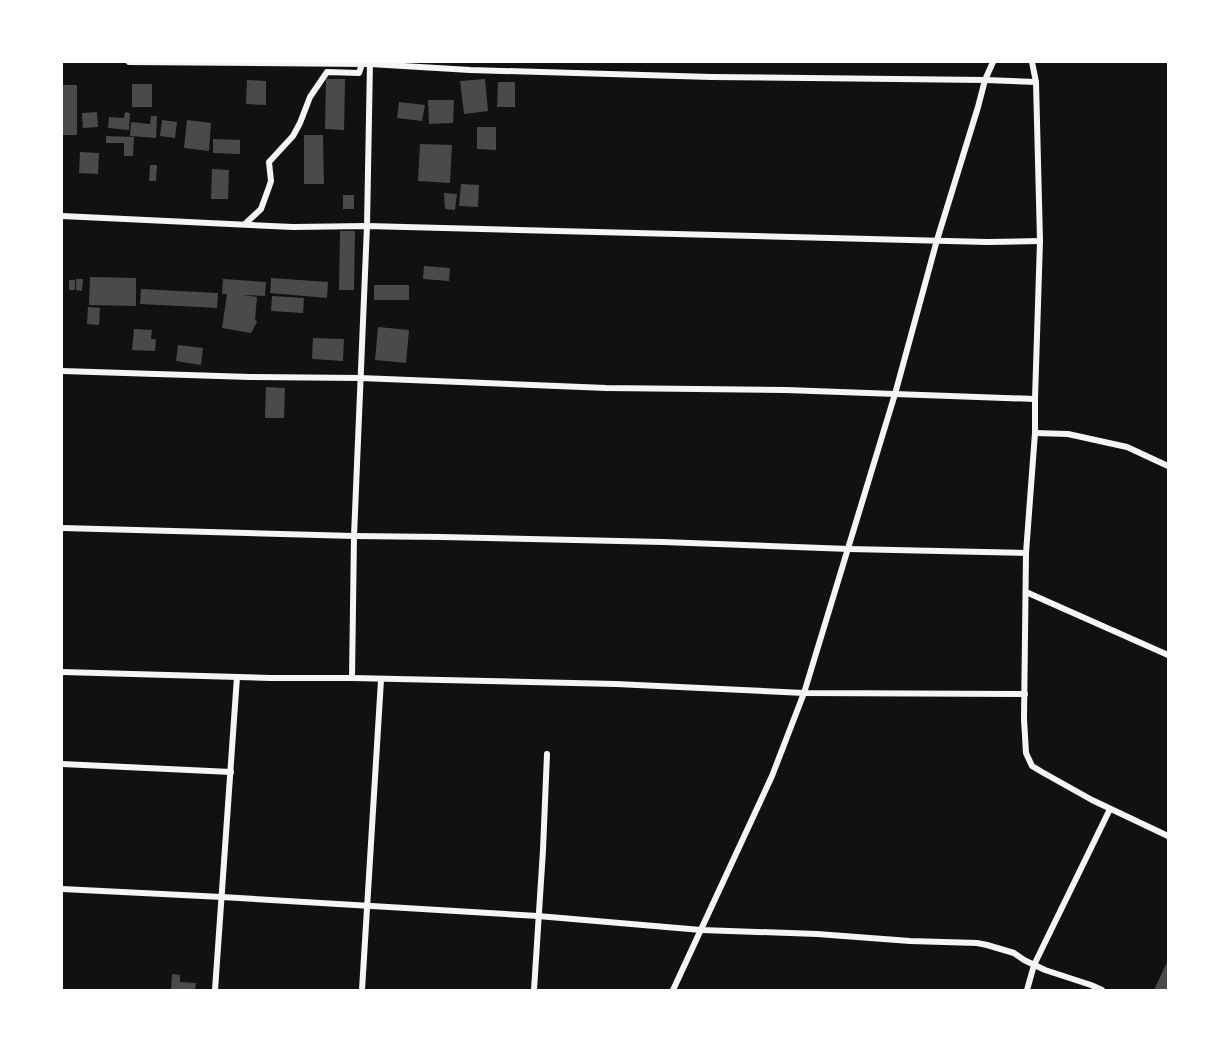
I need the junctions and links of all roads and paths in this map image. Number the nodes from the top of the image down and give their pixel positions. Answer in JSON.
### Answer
{"nodes":[{"id":1,"x":129,"y":62,"type":"edge"},
{"id":2,"x":993,"y":62,"type":"edge"},
{"id":3,"x":1032,"y":62,"type":"edge"},
{"id":4,"x":368,"y":63,"type":"edge"},
{"id":5,"x":985,"y":80,"type":"junction"},
{"id":6,"x":1036,"y":82,"type":"junction"},
{"id":7,"x":62,"y":216,"type":"edge"},
{"id":8,"x":245,"y":224,"type":"junction"},
{"id":9,"x":368,"y":226,"type":"junction"},
{"id":10,"x":937,"y":240,"type":"junction"},
{"id":11,"x":1040,"y":241,"type":"junction"},
{"id":12,"x":62,"y":371,"type":"edge"},
{"id":13,"x":360,"y":378,"type":"junction"},
{"id":14,"x":896,"y":394,"type":"junction"},
{"id":15,"x":1035,"y":399,"type":"junction"},
{"id":16,"x":1035,"y":433,"type":"junction"},
{"id":17,"x":1168,"y":466,"type":"edge"},
{"id":18,"x":62,"y":528,"type":"edge"},
{"id":19,"x":354,"y":536,"type":"junction"},
{"id":20,"x":849,"y":549,"type":"junction"},
{"id":21,"x":1026,"y":553,"type":"junction"},
{"id":22,"x":1026,"y":592,"type":"junction"},
{"id":23,"x":1168,"y":655,"type":"edge"},
{"id":24,"x":62,"y":672,"type":"edge"},
{"id":25,"x":237,"y":677,"type":"junction"},
{"id":26,"x":352,"y":678,"type":"junction"},
{"id":27,"x":381,"y":680,"type":"junction"},
{"id":28,"x":804,"y":693,"type":"junction"},
{"id":29,"x":1025,"y":694,"type":"junction"},
{"id":30,"x":547,"y":754,"type":"dead end"},
{"id":31,"x":62,"y":764,"type":"edge"},
{"id":32,"x":231,"y":772,"type":"junction"},
{"id":33,"x":1110,"y":809,"type":"junction"},
{"id":34,"x":1168,"y":836,"type":"edge"},
{"id":35,"x":62,"y":889,"type":"edge"},
{"id":36,"x":222,"y":897,"type":"junction"},
{"id":37,"x":367,"y":906,"type":"junction"},
{"id":38,"x":538,"y":916,"type":"junction"},
{"id":39,"x":701,"y":930,"type":"junction"},
{"id":40,"x":1034,"y":965,"type":"junction"},
{"id":41,"x":215,"y":990,"type":"edge"},
{"id":42,"x":362,"y":990,"type":"edge"},
{"id":43,"x":534,"y":990,"type":"edge"},
{"id":44,"x":673,"y":990,"type":"edge"},
{"id":45,"x":1027,"y":990,"type":"edge"},
{"id":46,"x":1102,"y":990,"type":"edge"}],
"edges":[{"from":1,"to":4,"type":"street"},
{"from":2,"to":5,"type":"street"},
{"from":3,"to":6,"type":"street"},
{"from":4,"to":5,"type":"street"},
{"from":4,"to":8,"type":"street"},
{"from":4,"to":9,"type":"street"},
{"from":5,"to":6,"type":"street"},
{"from":5,"to":10,"type":"street"},
{"from":6,"to":11,"type":"street"},
{"from":7,"to":8,"type":"street"},
{"from":8,"to":9,"type":"street"},
{"from":9,"to":10,"type":"street"},
{"from":9,"to":13,"type":"street"},
{"from":10,"to":11,"type":"street"},
{"from":10,"to":14,"type":"street"},
{"from":11,"to":15,"type":"street"},
{"from":12,"to":13,"type":"street"},
{"from":13,"to":14,"type":"street"},
{"from":13,"to":19,"type":"street"},
{"from":14,"to":15,"type":"street"},
{"from":14,"to":20,"type":"street"},
{"from":15,"to":16,"type":"street"},
{"from":16,"to":17,"type":"street"},
{"from":16,"to":21,"type":"street"},
{"from":18,"to":19,"type":"street"},
{"from":19,"to":20,"type":"street"},
{"from":19,"to":26,"type":"street"},
{"from":20,"to":21,"type":"street"},
{"from":20,"to":28,"type":"street"},
{"from":21,"to":22,"type":"street"},
{"from":22,"to":23,"type":"street"},
{"from":22,"to":29,"type":"street"},
{"from":24,"to":25,"type":"street"},
{"from":25,"to":26,"type":"street"},
{"from":25,"to":32,"type":"street"},
{"from":26,"to":27,"type":"street"},
{"from":27,"to":28,"type":"street"},
{"from":27,"to":37,"type":"street"},
{"from":28,"to":29,"type":"street"},
{"from":28,"to":39,"type":"street"},
{"from":29,"to":33,"type":"street"},
{"from":30,"to":38,"type":"street"},
{"from":31,"to":32,"type":"street"},
{"from":32,"to":36,"type":"street"},
{"from":33,"to":34,"type":"street"},
{"from":33,"to":40,"type":"street"},
{"from":35,"to":36,"type":"street"},
{"from":36,"to":37,"type":"street"},
{"from":36,"to":41,"type":"street"},
{"from":37,"to":38,"type":"street"},
{"from":37,"to":42,"type":"street"},
{"from":38,"to":39,"type":"street"},
{"from":38,"to":43,"type":"street"},
{"from":39,"to":40,"type":"street"},
{"from":39,"to":44,"type":"street"},
{"from":40,"to":45,"type":"street"},
{"from":40,"to":46,"type":"street"}]}
